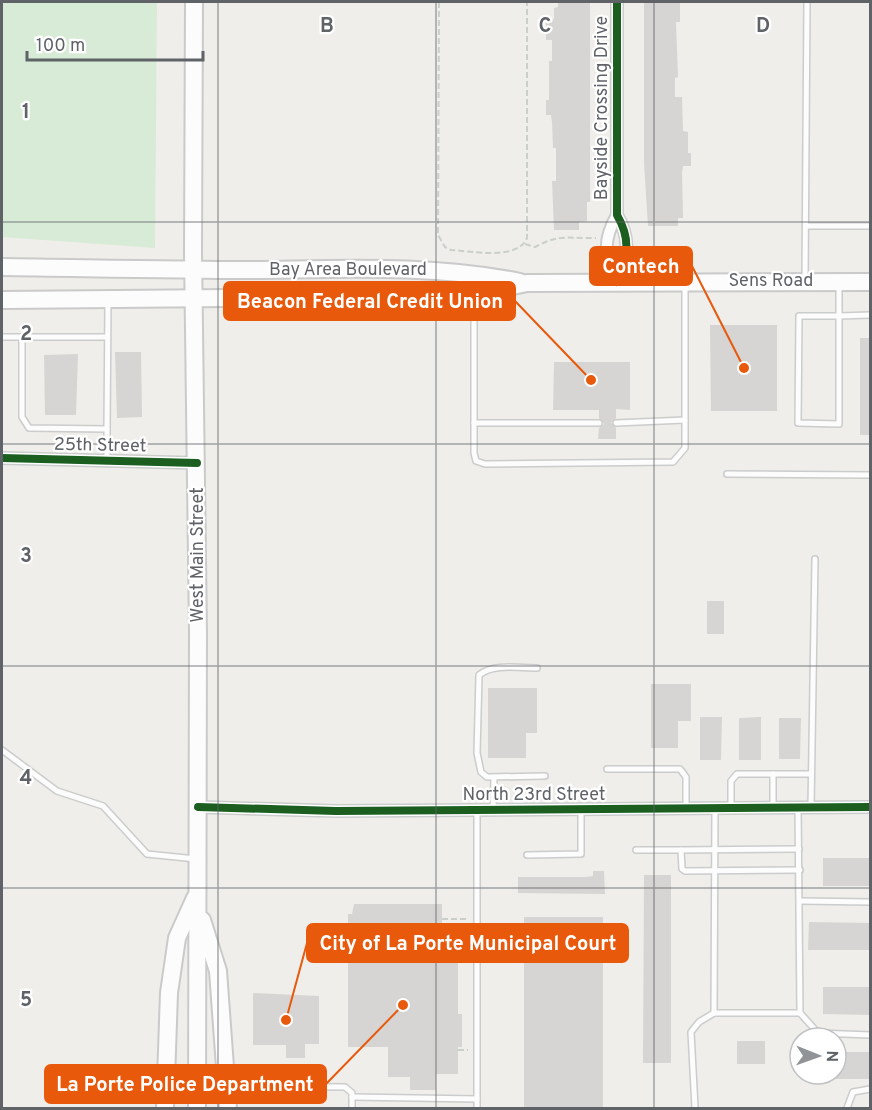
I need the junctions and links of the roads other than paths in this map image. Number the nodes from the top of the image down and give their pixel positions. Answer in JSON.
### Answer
{"nodes":[{"id":1,"x":194,"y":2,"type":"edge"},
{"id":2,"x":616,"y":2,"type":"edge"},
{"id":3,"x":807,"y":2,"type":"edge"},
{"id":4,"x":617,"y":215,"type":"junction"},
{"id":5,"x":806,"y":226,"type":"junction"},
{"id":6,"x":870,"y":226,"type":"edge"},
{"id":7,"x":2,"y":267,"type":"edge"},
{"id":8,"x":193,"y":270,"type":"junction"},
{"id":9,"x":475,"y":272,"type":"junction"},
{"id":10,"x":685,"y":281,"type":"junction"},
{"id":11,"x":805,"y":281,"type":"junction"},
{"id":12,"x":839,"y":281,"type":"junction"},
{"id":13,"x":616,"y":282,"type":"junction"},
{"id":14,"x":870,"y":282,"type":"edge"},
{"id":15,"x":527,"y":283,"type":"junction"},
{"id":16,"x":474,"y":294,"type":"junction"},
{"id":17,"x":194,"y":297,"type":"junction"},
{"id":18,"x":108,"y":298,"type":"junction"},
{"id":19,"x":2,"y":300,"type":"edge"},
{"id":20,"x":870,"y":315,"type":"edge"},
{"id":21,"x":839,"y":316,"type":"junction"},
{"id":22,"x":2,"y":337,"type":"edge"},
{"id":23,"x":22,"y":337,"type":"junction"},
{"id":24,"x":107,"y":337,"type":"junction"},
{"id":25,"x":685,"y":420,"type":"junction"},
{"id":26,"x":474,"y":423,"type":"junction"},
{"id":27,"x":598,"y":423,"type":"dead end"},
{"id":28,"x":616,"y":423,"type":"dead end"},
{"id":29,"x":107,"y":429,"type":"junction"},
{"id":30,"x":2,"y":458,"type":"edge"},
{"id":31,"x":107,"y":462,"type":"junction"},
{"id":32,"x":197,"y":463,"type":"junction"},
{"id":33,"x":727,"y":474,"type":"dead end"},
{"id":34,"x":870,"y":475,"type":"edge"},
{"id":35,"x":815,"y":559,"type":"dead end"},
{"id":36,"x":537,"y":669,"type":"dead end"},
{"id":37,"x":2,"y":750,"type":"edge"},
{"id":38,"x":608,"y":769,"type":"dead end"},
{"id":39,"x":773,"y":774,"type":"junction"},
{"id":40,"x":811,"y":774,"type":"junction"},
{"id":41,"x":545,"y":776,"type":"dead end"},
{"id":42,"x":494,"y":778,"type":"junction"},
{"id":43,"x":198,"y":807,"type":"junction"},
{"id":44,"x":773,"y":807,"type":"junction"},
{"id":45,"x":798,"y":807,"type":"junction"},
{"id":46,"x":811,"y":807,"type":"junction"},
{"id":47,"x":870,"y":807,"type":"edge"},
{"id":48,"x":715,"y":808,"type":"junction"},
{"id":49,"x":731,"y":808,"type":"junction"},
{"id":50,"x":686,"y":809,"type":"junction"},
{"id":51,"x":477,"y":810,"type":"junction"},
{"id":52,"x":493,"y":810,"type":"junction"},
{"id":53,"x":581,"y":810,"type":"junction"},
{"id":54,"x":715,"y":849,"type":"junction"},
{"id":55,"x":799,"y":849,"type":"junction"},
{"id":56,"x":636,"y":850,"type":"dead end"},
{"id":57,"x":681,"y":850,"type":"junction"},
{"id":58,"x":527,"y":855,"type":"dead end"},
{"id":59,"x":198,"y":860,"type":"junction"},
{"id":60,"x":800,"y":870,"type":"junction"},
{"id":61,"x":715,"y":871,"type":"junction"},
{"id":62,"x":198,"y":898,"type":"junction"},
{"id":63,"x":800,"y":901,"type":"junction"},
{"id":64,"x":870,"y":902,"type":"edge"},
{"id":65,"x":714,"y":1013,"type":"junction"},
{"id":66,"x":800,"y":1013,"type":"junction"},
{"id":67,"x":870,"y":1035,"type":"edge"},
{"id":68,"x":227,"y":1086,"type":"junction"},
{"id":69,"x":870,"y":1089,"type":"edge"},
{"id":70,"x":352,"y":1097,"type":"junction"},
{"id":71,"x":477,"y":1099,"type":"junction"},
{"id":72,"x":165,"y":1108,"type":"edge"},
{"id":73,"x":197,"y":1108,"type":"edge"},
{"id":74,"x":228,"y":1108,"type":"edge"},
{"id":75,"x":352,"y":1108,"type":"edge"},
{"id":76,"x":477,"y":1108,"type":"edge"},
{"id":77,"x":695,"y":1108,"type":"edge"},
{"id":78,"x":839,"y":1108,"type":"edge"},
{"id":79,"x":847,"y":1108,"type":"edge"}],
"edges":[{"from":1,"to":8,"type":"main road","name":"West Main Street"},
{"from":2,"to":4,"type":"street","name":"Bayside Crossing Drive"},
{"from":3,"to":5,"type":"lane"},
{"from":4,"to":13,"type":"street","name":"Bayside Crossing Drive"},
{"from":4,"to":13,"type":"street","name":"Bayside Crossing Drive"},
{"from":5,"to":6,"type":"lane"},
{"from":5,"to":11,"type":"lane"},
{"from":7,"to":8,"type":"main road","name":"Bay Area Boulevard"},
{"from":8,"to":9,"type":"main road","name":"Bay Area Boulevard"},
{"from":8,"to":17,"type":"main road","name":"West Main Street"},
{"from":9,"to":15,"type":"main road","name":"Bay Area Boulevard"},
{"from":9,"to":16,"type":"main road"},
{"from":10,"to":11,"type":"main road","name":"Sens Road"},
{"from":10,"to":13,"type":"main road","name":"Sens Road"},
{"from":10,"to":25,"type":"lane"},
{"from":11,"to":12,"type":"main road","name":"Sens Road"},
{"from":12,"to":14,"type":"main road","name":"Sens Road"},
{"from":12,"to":21,"type":"lane"},
{"from":13,"to":15,"type":"main road","name":"Sens Road"},
{"from":15,"to":16,"type":"main road","name":"Bay Area Boulevard"},
{"from":16,"to":17,"type":"main road","name":"Bay Area Boulevard"},
{"from":16,"to":26,"type":"lane"},
{"from":17,"to":18,"type":"main road","name":"Bay Area Boulevard"},
{"from":17,"to":32,"type":"main road","name":"West Main Street"},
{"from":18,"to":19,"type":"main road","name":"Bay Area Boulevard"},
{"from":18,"to":24,"type":"lane"},
{"from":20,"to":21,"type":"lane"},
{"from":21,"to":21,"type":"lane"},
{"from":22,"to":23,"type":"lane"},
{"from":23,"to":24,"type":"lane"},
{"from":23,"to":29,"type":"lane"},
{"from":24,"to":29,"type":"lane"},
{"from":25,"to":26,"type":"lane"},
{"from":25,"to":28,"type":"lane"},
{"from":26,"to":27,"type":"lane"},
{"from":29,"to":31,"type":"lane"},
{"from":30,"to":31,"type":"street","name":"25th Street"},
{"from":31,"to":32,"type":"street","name":"25th Street"},
{"from":32,"to":43,"type":"main road","name":"West Main Street"},
{"from":33,"to":34,"type":"lane"},
{"from":35,"to":40,"type":"lane"},
{"from":36,"to":42,"type":"lane"},
{"from":37,"to":59,"type":"lane"},
{"from":38,"to":50,"type":"lane"},
{"from":39,"to":40,"type":"lane"},
{"from":39,"to":44,"type":"lane"},
{"from":39,"to":49,"type":"lane"},
{"from":40,"to":46,"type":"lane"},
{"from":41,"to":42,"type":"lane"},
{"from":42,"to":52,"type":"lane"},
{"from":43,"to":51,"type":"street","name":"North 23rd Street"},
{"from":43,"to":59,"type":"main road","name":"West Main Street"},
{"from":44,"to":45,"type":"street","name":"North 23rd Street"},
{"from":44,"to":49,"type":"street","name":"North 23rd Street"},
{"from":45,"to":46,"type":"street","name":"North 23rd Street"},
{"from":45,"to":55,"type":"lane"},
{"from":46,"to":47,"type":"street","name":"North 23rd Street"},
{"from":48,"to":49,"type":"street","name":"North 23rd Street"},
{"from":48,"to":50,"type":"street","name":"North 23rd Street"},
{"from":48,"to":54,"type":"lane"},
{"from":50,"to":53,"type":"street","name":"North 23rd Street"},
{"from":51,"to":52,"type":"street","name":"North 23rd Street"},
{"from":51,"to":71,"type":"lane"},
{"from":52,"to":53,"type":"street","name":"North 23rd Street"},
{"from":53,"to":58,"type":"lane"},
{"from":54,"to":55,"type":"lane"},
{"from":54,"to":57,"type":"lane"},
{"from":54,"to":61,"type":"lane"},
{"from":55,"to":60,"type":"lane"},
{"from":56,"to":57,"type":"lane"},
{"from":57,"to":61,"type":"lane"},
{"from":59,"to":62,"type":"main road","name":"West Main Street"},
{"from":60,"to":61,"type":"lane"},
{"from":60,"to":63,"type":"lane"},
{"from":61,"to":65,"type":"lane"},
{"from":62,"to":68,"type":"main road"},
{"from":62,"to":72,"type":"main road"},
{"from":62,"to":73,"type":"main road","name":"West Main Street"},
{"from":63,"to":64,"type":"lane"},
{"from":63,"to":66,"type":"lane"},
{"from":65,"to":66,"type":"lane"},
{"from":65,"to":77,"type":"lane"},
{"from":66,"to":67,"type":"lane"},
{"from":68,"to":70,"type":"lane"},
{"from":68,"to":74,"type":"main road"},
{"from":69,"to":79,"type":"lane"},
{"from":70,"to":71,"type":"lane"},
{"from":70,"to":75,"type":"lane"},
{"from":71,"to":76,"type":"lane"},
{"from":78,"to":79,"type":"lane"}]}
